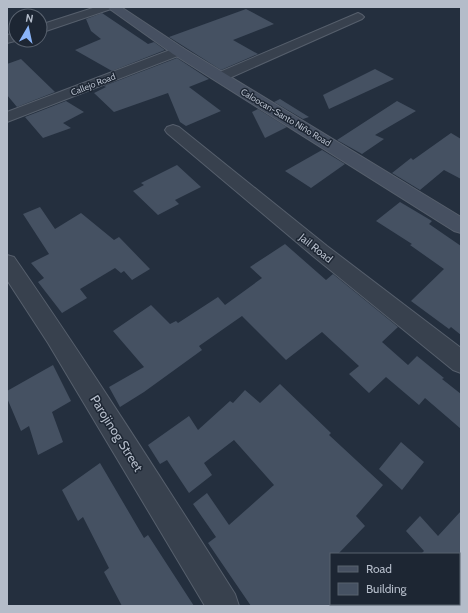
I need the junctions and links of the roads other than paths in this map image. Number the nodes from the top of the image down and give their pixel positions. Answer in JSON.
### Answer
{"nodes":[{"id":1,"x":107,"y":7,"type":"edge"},
{"id":2,"x":113,"y":7,"type":"edge"},
{"id":3,"x":358,"y":17,"type":"dead end"},
{"id":4,"x":48,"y":26,"type":"edge"},
{"id":5,"x":178,"y":51,"type":"junction"},
{"id":6,"x":220,"y":77,"type":"junction"},
{"id":7,"x":7,"y":117,"type":"edge"},
{"id":8,"x":173,"y":130,"type":"dead end"},
{"id":9,"x":461,"y":226,"type":"edge"},
{"id":10,"x":8,"y":265,"type":"edge"},
{"id":11,"x":461,"y":362,"type":"edge"},
{"id":12,"x":223,"y":606,"type":"edge"}],
"edges":[{"from":1,"to":4,"type":"street"},
{"from":2,"to":5,"type":"street","name":"Caloocan-Santo Niño Road"},
{"from":3,"to":6,"type":"street"},
{"from":5,"to":6,"type":"street","name":"Caloocan-Santo Niño Road"},
{"from":5,"to":7,"type":"street","name":"Callejo Road"},
{"from":6,"to":9,"type":"street","name":"Caloocan-Santo Niño Road"},
{"from":8,"to":11,"type":"street","name":"Jail Road"},
{"from":10,"to":12,"type":"street","name":"Parojinog Street"}]}
